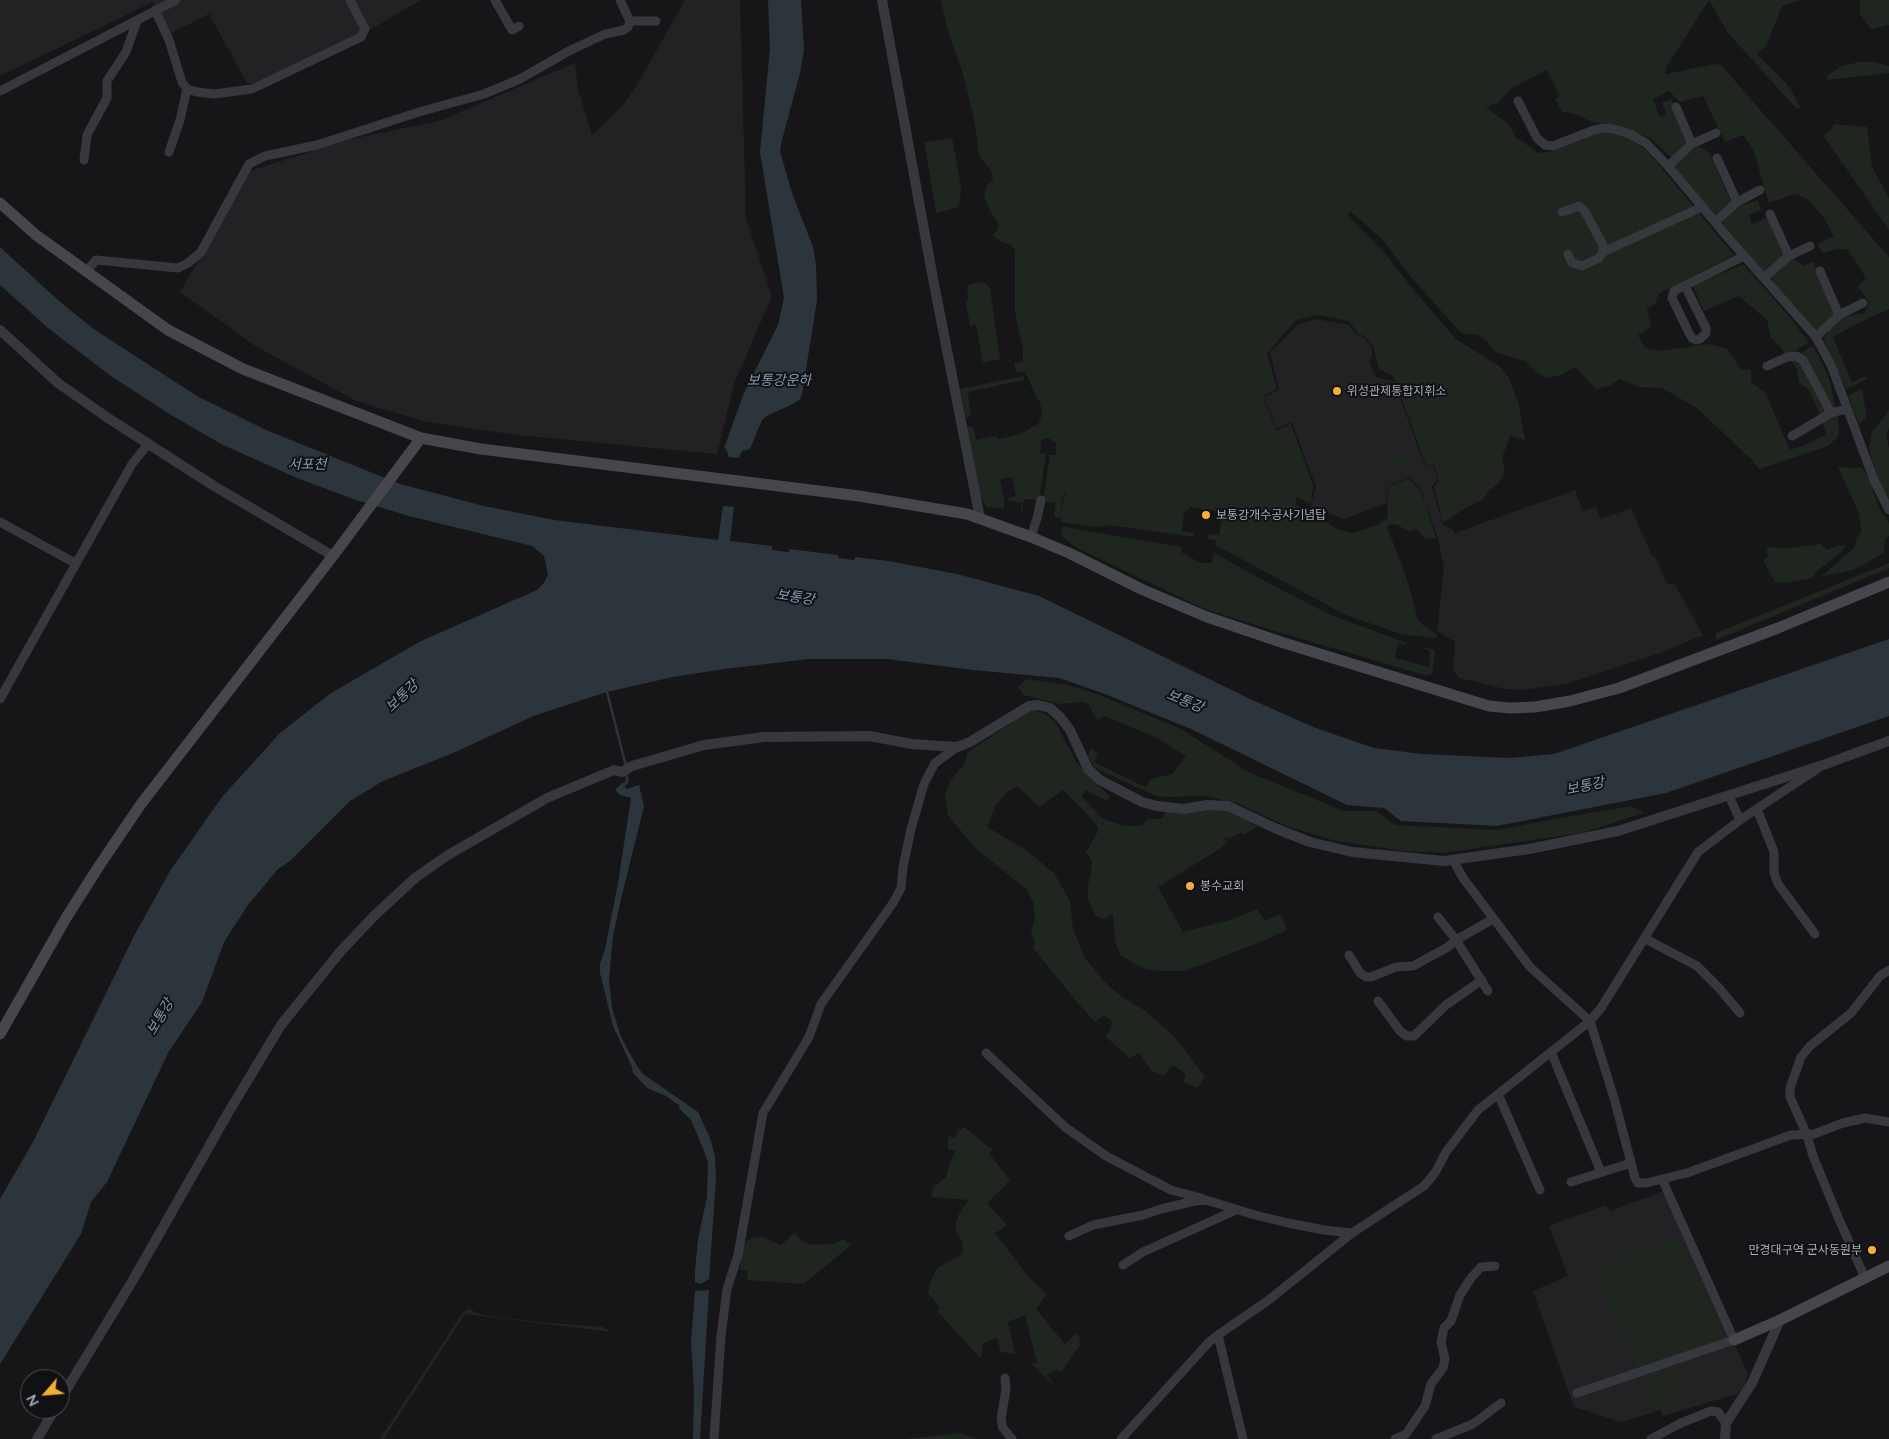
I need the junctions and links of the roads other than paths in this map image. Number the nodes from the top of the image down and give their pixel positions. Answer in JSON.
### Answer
{"nodes":[{"id":1,"x":176,"y":0,"type":"edge"},
{"id":2,"x":350,"y":0,"type":"edge"},
{"id":3,"x":495,"y":0,"type":"edge"},
{"id":4,"x":620,"y":0,"type":"edge"},
{"id":5,"x":882,"y":0,"type":"edge"},
{"id":6,"x":155,"y":10,"type":"junction"},
{"id":7,"x":137,"y":21,"type":"junction"},
{"id":8,"x":630,"y":21,"type":"junction"},
{"id":9,"x":656,"y":21,"type":"dead end"},
{"id":10,"x":519,"y":26,"type":"dead end"},
{"id":11,"x":187,"y":89,"type":"junction"},
{"id":12,"x":0,"y":91,"type":"edge"},
{"id":13,"x":1518,"y":101,"type":"dead end"},
{"id":14,"x":1676,"y":107,"type":"dead end"},
{"id":15,"x":1716,"y":133,"type":"dead end"},
{"id":16,"x":1692,"y":144,"type":"junction"},
{"id":17,"x":169,"y":152,"type":"dead end"},
{"id":18,"x":1717,"y":158,"type":"dead end"},
{"id":19,"x":84,"y":160,"type":"dead end"},
{"id":20,"x":1668,"y":166,"type":"junction"},
{"id":21,"x":1760,"y":190,"type":"dead end"},
{"id":22,"x":1737,"y":202,"type":"junction"},
{"id":23,"x":0,"y":203,"type":"edge"},
{"id":24,"x":1702,"y":207,"type":"junction"},
{"id":25,"x":1562,"y":212,"type":"dead end"},
{"id":26,"x":1770,"y":214,"type":"dead end"},
{"id":27,"x":1715,"y":222,"type":"junction"},
{"id":28,"x":1810,"y":246,"type":"dead end"},
{"id":29,"x":1603,"y":252,"type":"junction"},
{"id":30,"x":1568,"y":254,"type":"dead end"},
{"id":31,"x":1744,"y":256,"type":"junction"},
{"id":32,"x":1789,"y":256,"type":"junction"},
{"id":33,"x":1820,"y":271,"type":"dead end"},
{"id":34,"x":86,"y":272,"type":"junction"},
{"id":35,"x":1764,"y":278,"type":"junction"},
{"id":36,"x":1685,"y":286,"type":"junction"},
{"id":37,"x":1863,"y":303,"type":"dead end"},
{"id":38,"x":1839,"y":315,"type":"junction"},
{"id":39,"x":0,"y":330,"type":"edge"},
{"id":40,"x":1816,"y":337,"type":"junction"},
{"id":41,"x":1767,"y":366,"type":"dead end"},
{"id":42,"x":1847,"y":408,"type":"junction"},
{"id":43,"x":1831,"y":413,"type":"junction"},
{"id":44,"x":1792,"y":436,"type":"dead end"},
{"id":45,"x":421,"y":438,"type":"junction"},
{"id":46,"x":148,"y":444,"type":"junction"},
{"id":47,"x":1041,"y":500,"type":"dead end"},
{"id":48,"x":1889,"y":510,"type":"edge"},
{"id":49,"x":980,"y":518,"type":"junction"},
{"id":50,"x":0,"y":522,"type":"edge"},
{"id":51,"x":1031,"y":537,"type":"junction"},
{"id":52,"x":337,"y":551,"type":"junction"},
{"id":53,"x":75,"y":563,"type":"junction"},
{"id":54,"x":1889,"y":582,"type":"edge"},
{"id":55,"x":0,"y":699,"type":"edge"},
{"id":56,"x":1889,"y":741,"type":"edge"},
{"id":57,"x":956,"y":747,"type":"junction"},
{"id":58,"x":1823,"y":765,"type":"junction"},
{"id":59,"x":1729,"y":796,"type":"junction"},
{"id":60,"x":1757,"y":809,"type":"junction"},
{"id":61,"x":1740,"y":820,"type":"junction"},
{"id":62,"x":1453,"y":860,"type":"junction"},
{"id":63,"x":1438,"y":917,"type":"dead end"},
{"id":64,"x":1493,"y":919,"type":"junction"},
{"id":65,"x":1815,"y":934,"type":"dead end"},
{"id":66,"x":1644,"y":938,"type":"junction"},
{"id":67,"x":1456,"y":940,"type":"junction"},
{"id":68,"x":1348,"y":955,"type":"dead end"},
{"id":69,"x":1889,"y":970,"type":"edge"},
{"id":70,"x":1482,"y":980,"type":"junction"},
{"id":71,"x":1488,"y":990,"type":"dead end"},
{"id":72,"x":1378,"y":1001,"type":"dead end"},
{"id":73,"x":1740,"y":1012,"type":"dead end"},
{"id":74,"x":1590,"y":1020,"type":"junction"},
{"id":75,"x":0,"y":1034,"type":"edge"},
{"id":76,"x":1551,"y":1052,"type":"junction"},
{"id":77,"x":986,"y":1053,"type":"dead end"},
{"id":78,"x":1498,"y":1094,"type":"junction"},
{"id":79,"x":1889,"y":1122,"type":"edge"},
{"id":80,"x":1807,"y":1135,"type":"junction"},
{"id":81,"x":1631,"y":1163,"type":"junction"},
{"id":82,"x":1601,"y":1172,"type":"junction"},
{"id":83,"x":1662,"y":1179,"type":"junction"},
{"id":84,"x":1571,"y":1182,"type":"dead end"},
{"id":85,"x":1540,"y":1190,"type":"dead end"},
{"id":86,"x":1206,"y":1200,"type":"junction"},
{"id":87,"x":1236,"y":1210,"type":"junction"},
{"id":88,"x":1352,"y":1233,"type":"junction"},
{"id":89,"x":1069,"y":1236,"type":"dead end"},
{"id":90,"x":1123,"y":1265,"type":"dead end"},
{"id":91,"x":1495,"y":1266,"type":"dead end"},
{"id":92,"x":1889,"y":1266,"type":"edge"},
{"id":93,"x":1865,"y":1278,"type":"junction"},
{"id":94,"x":1780,"y":1320,"type":"junction"},
{"id":95,"x":1218,"y":1335,"type":"junction"},
{"id":96,"x":1734,"y":1340,"type":"junction"},
{"id":97,"x":1004,"y":1378,"type":"dead end"},
{"id":98,"x":70,"y":1384,"type":"edge"},
{"id":99,"x":1577,"y":1393,"type":"dead end"},
{"id":100,"x":1501,"y":1403,"type":"dead end"},
{"id":101,"x":49,"y":1419,"type":"edge"},
{"id":102,"x":1726,"y":1423,"type":"junction"},
{"id":103,"x":1401,"y":1438,"type":"edge"},
{"id":104,"x":37,"y":1439,"type":"edge"},
{"id":105,"x":714,"y":1439,"type":"edge"},
{"id":106,"x":1012,"y":1439,"type":"edge"},
{"id":107,"x":1121,"y":1439,"type":"edge"},
{"id":108,"x":1244,"y":1439,"type":"edge"},
{"id":109,"x":1436,"y":1439,"type":"edge"},
{"id":110,"x":1651,"y":1439,"type":"edge"},
{"id":111,"x":1724,"y":1439,"type":"edge"}],
"edges":[{"from":1,"to":6,"type":"street"},
{"from":2,"to":11,"type":"street"},
{"from":3,"to":10,"type":"street"},
{"from":4,"to":8,"type":"street"},
{"from":5,"to":49,"type":"street"},
{"from":6,"to":7,"type":"street"},
{"from":6,"to":11,"type":"street"},
{"from":7,"to":12,"type":"street"},
{"from":7,"to":19,"type":"street"},
{"from":8,"to":9,"type":"street"},
{"from":8,"to":34,"type":"street"},
{"from":11,"to":17,"type":"street"},
{"from":13,"to":20,"type":"street"},
{"from":14,"to":16,"type":"street"},
{"from":15,"to":16,"type":"street"},
{"from":16,"to":20,"type":"street"},
{"from":18,"to":22,"type":"street"},
{"from":20,"to":24,"type":"street"},
{"from":21,"to":22,"type":"street"},
{"from":22,"to":27,"type":"street"},
{"from":23,"to":34,"type":"main road"},
{"from":24,"to":27,"type":"street"},
{"from":24,"to":29,"type":"street"},
{"from":25,"to":29,"type":"street"},
{"from":26,"to":32,"type":"street"},
{"from":27,"to":31,"type":"street"},
{"from":28,"to":32,"type":"street"},
{"from":29,"to":30,"type":"street"},
{"from":31,"to":35,"type":"street"},
{"from":31,"to":36,"type":"street"},
{"from":32,"to":35,"type":"street"},
{"from":33,"to":38,"type":"street"},
{"from":34,"to":45,"type":"main road"},
{"from":35,"to":40,"type":"street"},
{"from":36,"to":36,"type":"street"},
{"from":37,"to":38,"type":"street"},
{"from":38,"to":40,"type":"street"},
{"from":39,"to":46,"type":"street"},
{"from":40,"to":42,"type":"street"},
{"from":41,"to":43,"type":"street"},
{"from":42,"to":43,"type":"street"},
{"from":42,"to":48,"type":"street"},
{"from":43,"to":44,"type":"street"},
{"from":45,"to":49,"type":"main road"},
{"from":45,"to":52,"type":"main road"},
{"from":46,"to":52,"type":"street"},
{"from":46,"to":53,"type":"street"},
{"from":47,"to":51,"type":"street"},
{"from":49,"to":51,"type":"main road"},
{"from":50,"to":53,"type":"street"},
{"from":51,"to":54,"type":"main road"},
{"from":52,"to":75,"type":"main road"},
{"from":53,"to":55,"type":"street"},
{"from":56,"to":58,"type":"street"},
{"from":57,"to":62,"type":"street"},
{"from":57,"to":98,"type":"street"},
{"from":57,"to":105,"type":"street"},
{"from":58,"to":59,"type":"street"},
{"from":58,"to":60,"type":"street"},
{"from":59,"to":61,"type":"street"},
{"from":59,"to":62,"type":"street"},
{"from":60,"to":61,"type":"street"},
{"from":60,"to":65,"type":"street"},
{"from":61,"to":66,"type":"street"},
{"from":62,"to":64,"type":"street"},
{"from":63,"to":67,"type":"street"},
{"from":64,"to":67,"type":"street"},
{"from":64,"to":74,"type":"street"},
{"from":66,"to":73,"type":"street"},
{"from":66,"to":74,"type":"street"},
{"from":67,"to":68,"type":"street"},
{"from":67,"to":70,"type":"street"},
{"from":69,"to":80,"type":"street"},
{"from":70,"to":71,"type":"street"},
{"from":70,"to":72,"type":"street"},
{"from":74,"to":76,"type":"street"},
{"from":74,"to":81,"type":"street"},
{"from":76,"to":78,"type":"street"},
{"from":76,"to":82,"type":"street"},
{"from":77,"to":86,"type":"street"},
{"from":78,"to":85,"type":"street"},
{"from":78,"to":88,"type":"street"},
{"from":79,"to":80,"type":"street"},
{"from":80,"to":83,"type":"street"},
{"from":80,"to":93,"type":"street"},
{"from":81,"to":82,"type":"street"},
{"from":81,"to":83,"type":"street"},
{"from":82,"to":84,"type":"street"},
{"from":83,"to":96,"type":"street"},
{"from":86,"to":87,"type":"street"},
{"from":86,"to":89,"type":"street"},
{"from":87,"to":88,"type":"street"},
{"from":87,"to":90,"type":"street"},
{"from":88,"to":95,"type":"street"},
{"from":91,"to":103,"type":"street"},
{"from":92,"to":93,"type":"main road"},
{"from":93,"to":94,"type":"main road"},
{"from":94,"to":96,"type":"main road"},
{"from":94,"to":102,"type":"street"},
{"from":95,"to":107,"type":"street"},
{"from":95,"to":108,"type":"street"},
{"from":96,"to":99,"type":"street"},
{"from":97,"to":106,"type":"street"},
{"from":100,"to":109,"type":"street"},
{"from":101,"to":104,"type":"street"},
{"from":102,"to":110,"type":"street"},
{"from":102,"to":111,"type":"street"}]}
